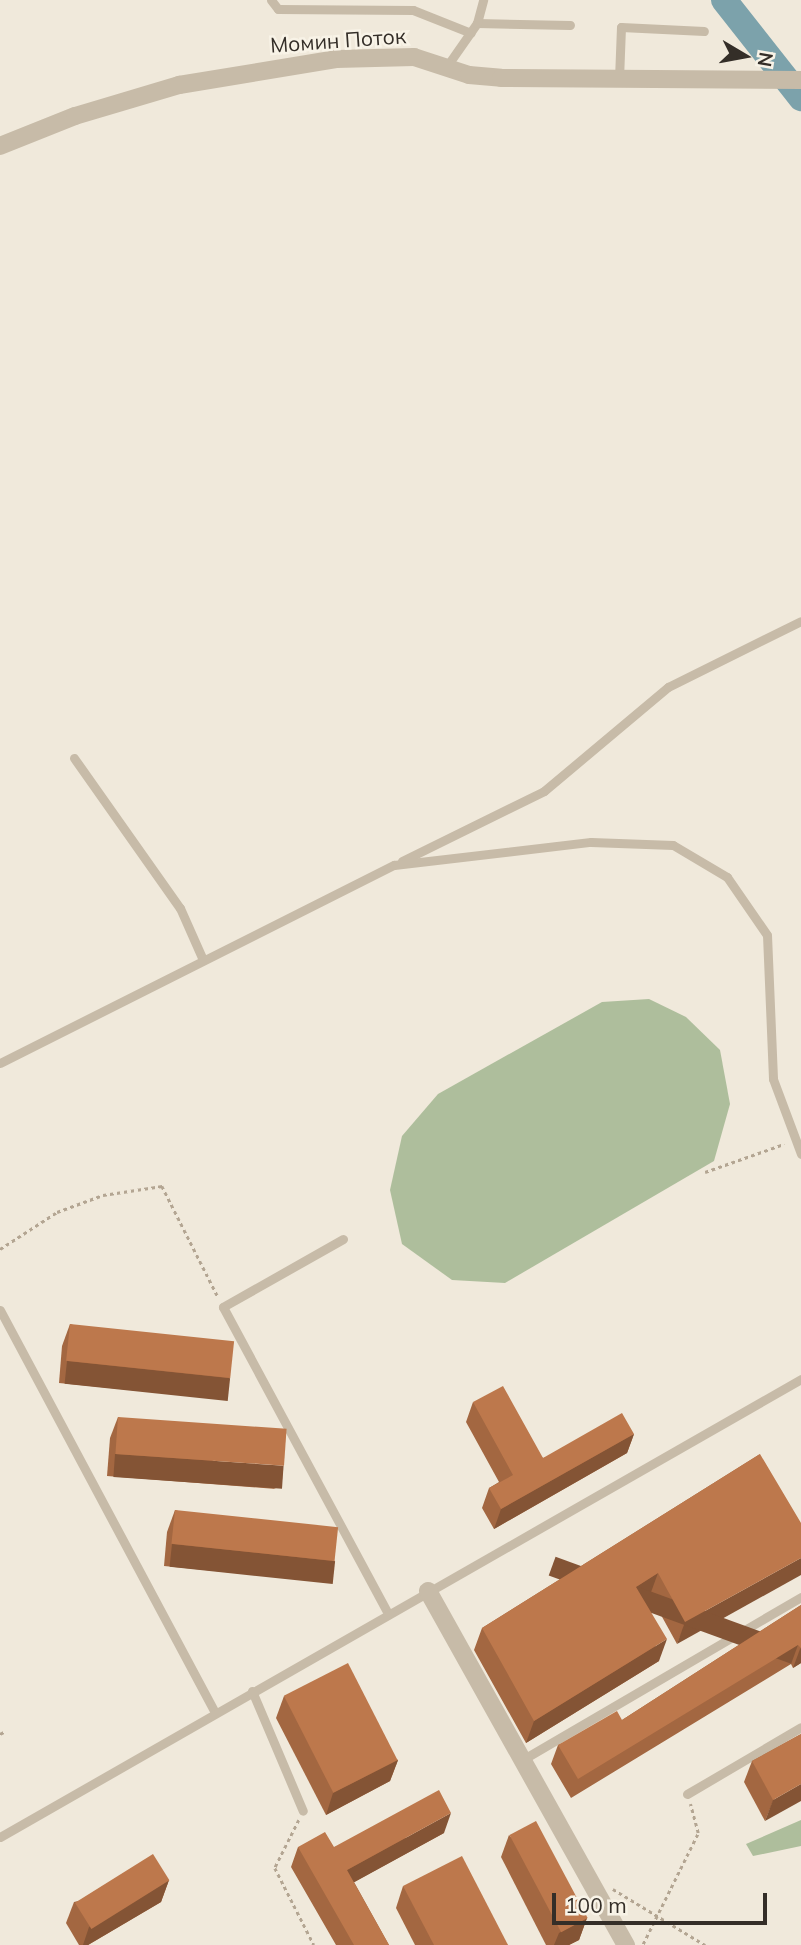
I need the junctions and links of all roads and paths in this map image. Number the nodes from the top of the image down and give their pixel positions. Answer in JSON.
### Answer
{"nodes":[{"id":1,"x":271,"y":0,"type":"edge"},
{"id":2,"x":483,"y":0,"type":"edge"},
{"id":3,"x":477,"y":23,"type":"junction"},
{"id":4,"x":570,"y":25,"type":"dead end"},
{"id":5,"x":704,"y":31,"type":"dead end"},
{"id":6,"x":471,"y":33,"type":"junction"},
{"id":7,"x":447,"y":66,"type":"junction"},
{"id":8,"x":619,"y":79,"type":"junction"},
{"id":9,"x":801,"y":80,"type":"edge"},
{"id":10,"x":0,"y":146,"type":"edge"},
{"id":11,"x":801,"y":621,"type":"edge"},
{"id":12,"x":74,"y":758,"type":"dead end"},
{"id":13,"x":394,"y":865,"type":"junction"},
{"id":14,"x":203,"y":960,"type":"junction"},
{"id":15,"x":0,"y":1063,"type":"edge"},
{"id":16,"x":793,"y":1140,"type":"junction"},
{"id":17,"x":801,"y":1154,"type":"edge"},
{"id":18,"x":705,"y":1171,"type":"dead end"},
{"id":19,"x":343,"y":1239,"type":"dead end"},
{"id":20,"x":0,"y":1248,"type":"edge"},
{"id":21,"x":223,"y":1307,"type":"junction"},
{"id":22,"x":0,"y":1310,"type":"edge"},
{"id":23,"x":801,"y":1380,"type":"edge"},
{"id":24,"x":428,"y":1591,"type":"junction"},
{"id":25,"x":801,"y":1597,"type":"edge"},
{"id":26,"x":388,"y":1614,"type":"junction"},
{"id":27,"x":251,"y":1691,"type":"junction"},
{"id":28,"x":214,"y":1710,"type":"junction"},
{"id":29,"x":801,"y":1727,"type":"edge"},
{"id":30,"x":522,"y":1760,"type":"junction"},
{"id":31,"x":687,"y":1794,"type":"joint"},
{"id":32,"x":303,"y":1811,"type":"joint"},
{"id":33,"x":0,"y":1837,"type":"edge"},
{"id":34,"x":609,"y":1887,"type":"dead end"},
{"id":35,"x":657,"y":1915,"type":"junction"},
{"id":36,"x":314,"y":1945,"type":"edge"},
{"id":37,"x":626,"y":1945,"type":"edge"},
{"id":38,"x":642,"y":1945,"type":"edge"},
{"id":39,"x":705,"y":1945,"type":"edge"}],
"edges":[{"from":1,"to":6,"type":"lane"},
{"from":2,"to":3,"type":"lane"},
{"from":3,"to":4,"type":"lane"},
{"from":3,"to":6,"type":"lane"},
{"from":5,"to":8,"type":"lane"},
{"from":6,"to":7,"type":"lane"},
{"from":7,"to":8,"type":"street","name":"Момин Поток"},
{"from":7,"to":10,"type":"street","name":"Момин Поток"},
{"from":8,"to":9,"type":"street","name":"Момин Поток"},
{"from":11,"to":13,"type":"lane"},
{"from":12,"to":14,"type":"lane"},
{"from":13,"to":14,"type":"lane"},
{"from":13,"to":16,"type":"lane"},
{"from":14,"to":15,"type":"lane"},
{"from":16,"to":17,"type":"lane"},
{"from":16,"to":18,"type":"path"},
{"from":19,"to":21,"type":"lane"},
{"from":20,"to":21,"type":"path"},
{"from":21,"to":26,"type":"lane"},
{"from":22,"to":28,"type":"lane"},
{"from":23,"to":24,"type":"lane"},
{"from":24,"to":26,"type":"lane"},
{"from":24,"to":30,"type":"street"},
{"from":25,"to":30,"type":"lane"},
{"from":26,"to":27,"type":"lane"},
{"from":27,"to":28,"type":"lane"},
{"from":27,"to":32,"type":"lane"},
{"from":28,"to":33,"type":"lane"},
{"from":29,"to":31,"type":"lane"},
{"from":30,"to":37,"type":"street"},
{"from":31,"to":35,"type":"path"},
{"from":32,"to":36,"type":"path"},
{"from":34,"to":35,"type":"path"},
{"from":35,"to":38,"type":"path"},
{"from":35,"to":39,"type":"path"}]}
